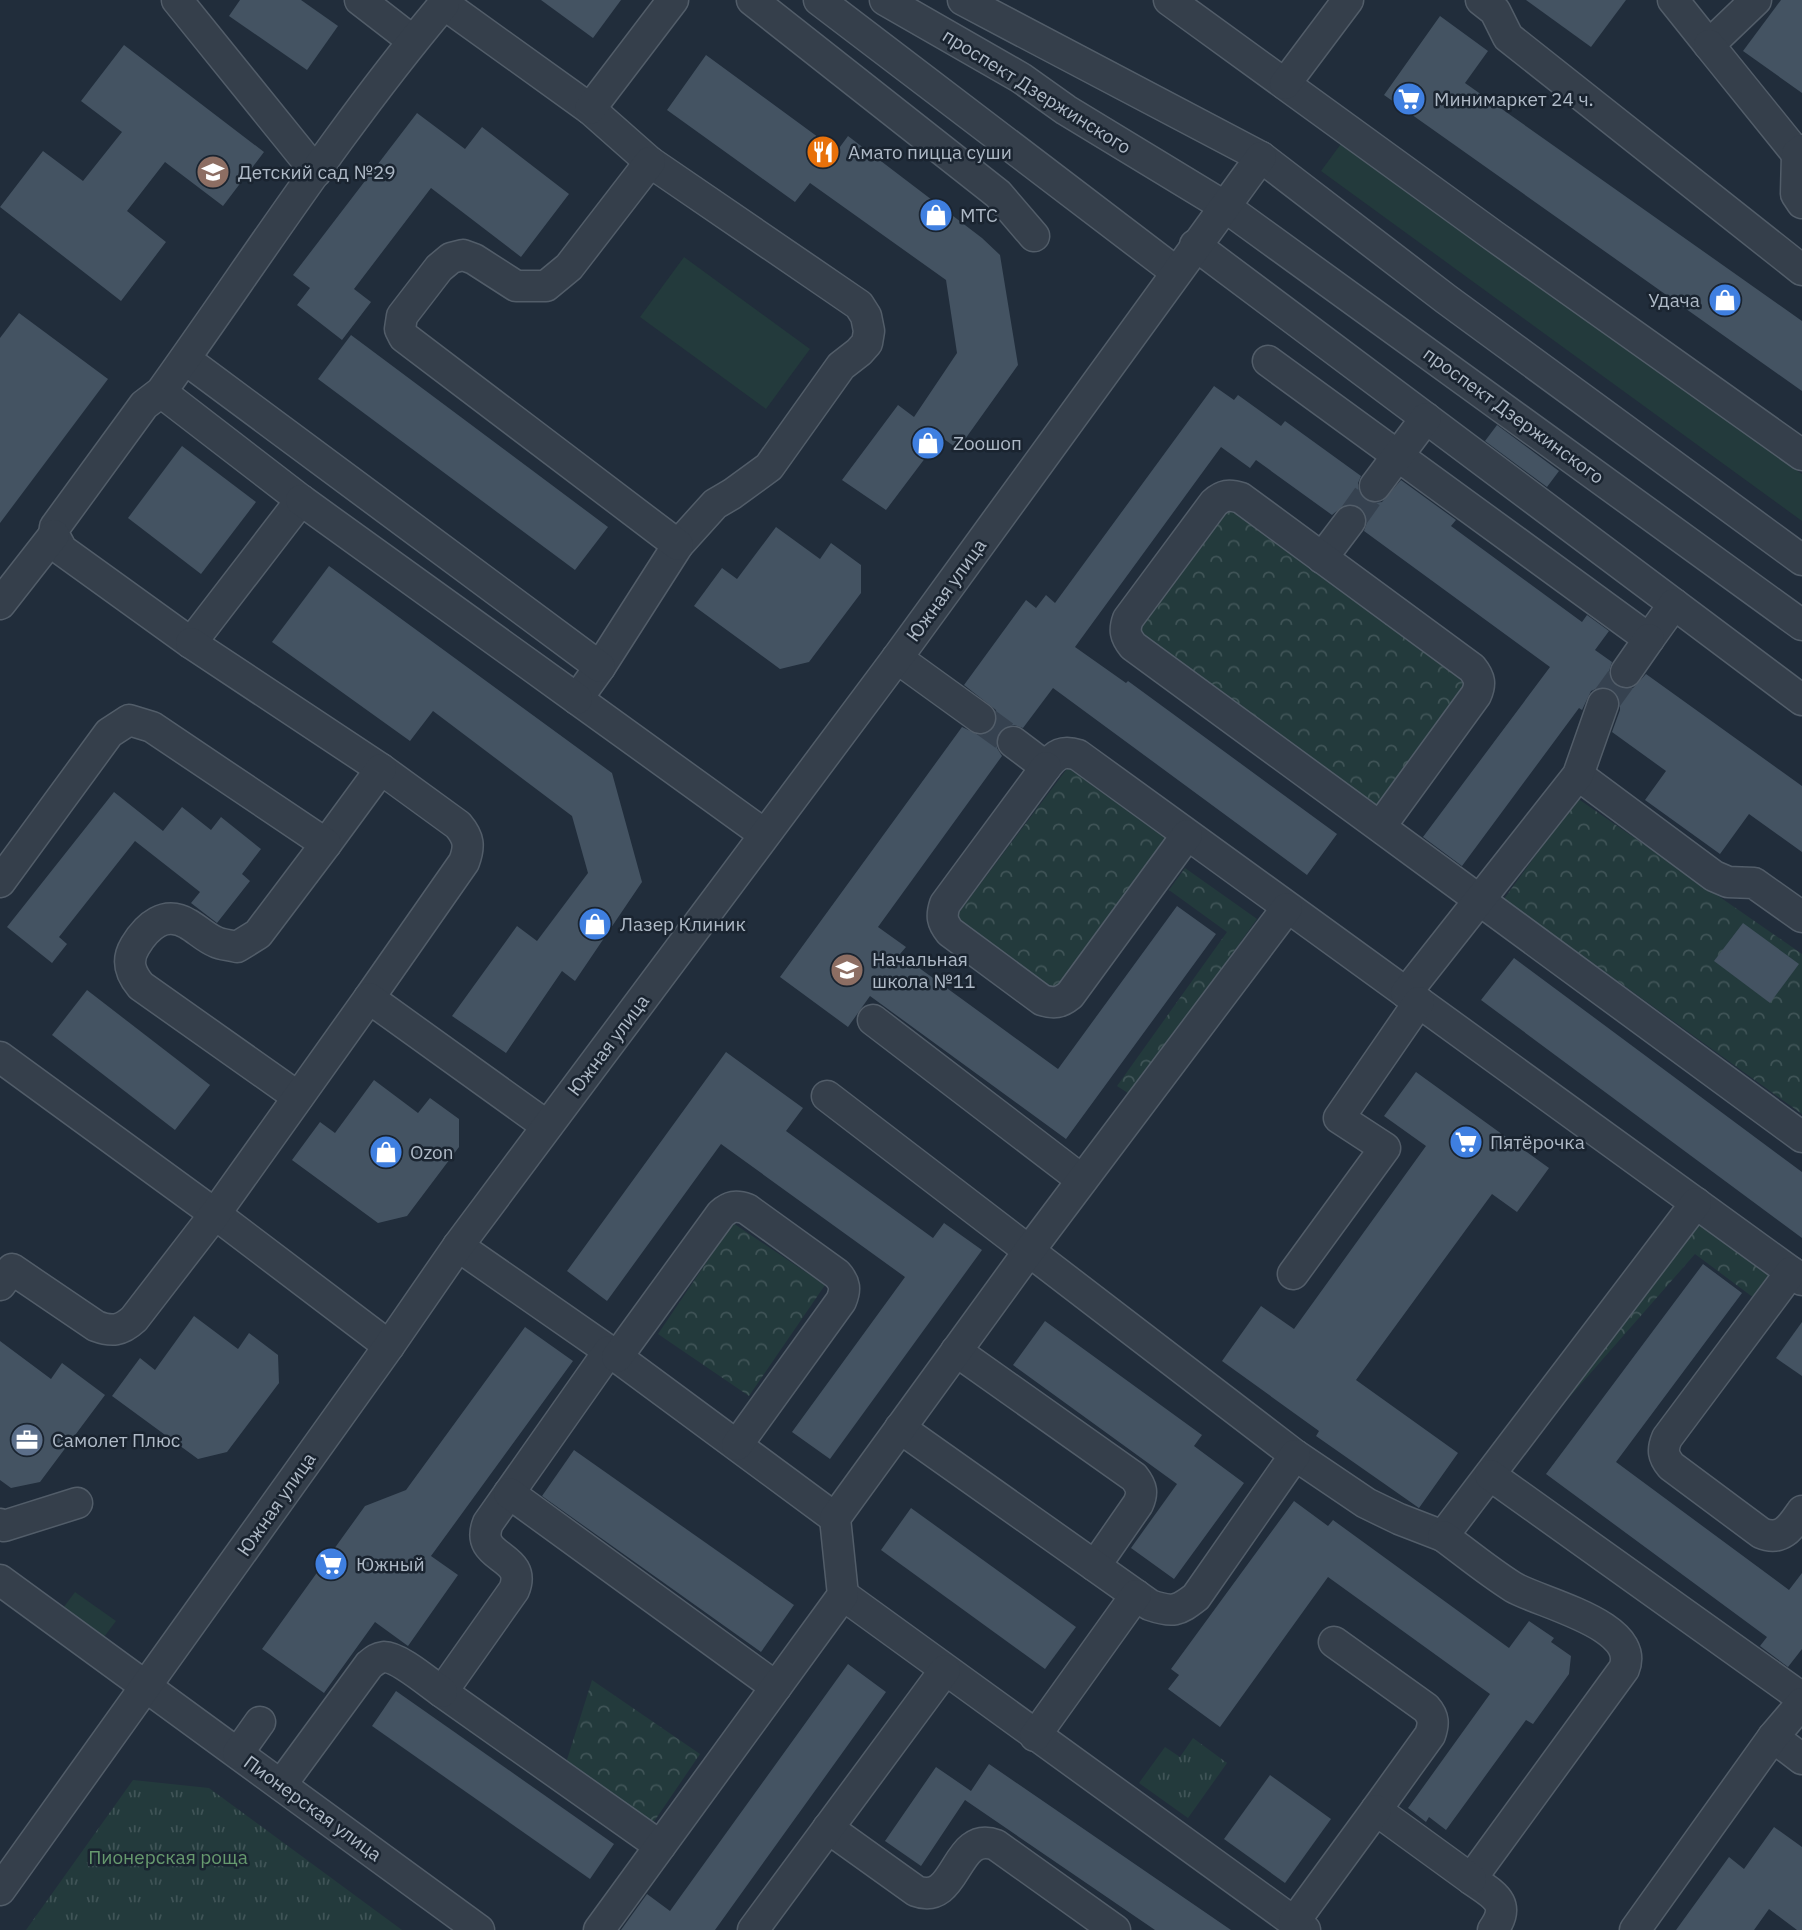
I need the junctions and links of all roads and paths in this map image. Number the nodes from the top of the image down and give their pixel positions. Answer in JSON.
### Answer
{"nodes":[{"id":1,"x":177,"y":0,"type":"edge"},
{"id":2,"x":360,"y":0,"type":"edge"},
{"id":3,"x":673,"y":0,"type":"edge"},
{"id":4,"x":752,"y":0,"type":"edge"},
{"id":5,"x":819,"y":0,"type":"edge"},
{"id":6,"x":885,"y":0,"type":"edge"},
{"id":7,"x":963,"y":0,"type":"edge"},
{"id":8,"x":1169,"y":0,"type":"edge"},
{"id":9,"x":1348,"y":0,"type":"edge"},
{"id":10,"x":1481,"y":0,"type":"edge"},
{"id":11,"x":1673,"y":0,"type":"edge"},
{"id":12,"x":1756,"y":0,"type":"edge"},
{"id":13,"x":444,"y":2,"type":"edge"},
{"id":14,"x":996,"y":10,"type":"edge"},
{"id":15,"x":413,"y":41,"type":"junction"},
{"id":16,"x":1709,"y":45,"type":"junction"},
{"id":17,"x":1285,"y":83,"type":"junction"},
{"id":18,"x":590,"y":109,"type":"junction"},
{"id":19,"x":1799,"y":152,"type":"edge"},
{"id":20,"x":1261,"y":157,"type":"junction"},
{"id":21,"x":650,"y":162,"type":"junction"},
{"id":22,"x":316,"y":172,"type":"junction"},
{"id":23,"x":1802,"y":203,"type":"edge"},
{"id":24,"x":1224,"y":206,"type":"junction"},
{"id":25,"x":1034,"y":236,"type":"dead end"},
{"id":26,"x":1195,"y":245,"type":"junction"},
{"id":27,"x":1802,"y":270,"type":"edge"},
{"id":28,"x":1175,"y":272,"type":"junction"},
{"id":29,"x":185,"y":359,"type":"junction"},
{"id":30,"x":1269,"y":362,"type":"dead end"},
{"id":31,"x":161,"y":392,"type":"junction"},
{"id":32,"x":1426,"y":418,"type":"junction"},
{"id":33,"x":1802,"y":454,"type":"edge"},
{"id":34,"x":1398,"y":456,"type":"junction"},
{"id":35,"x":1375,"y":486,"type":"tunnel mouth"},
{"id":36,"x":301,"y":500,"type":"junction"},
{"id":37,"x":1350,"y":521,"type":"tunnel mouth"},
{"id":38,"x":54,"y":535,"type":"junction"},
{"id":39,"x":678,"y":545,"type":"junction"},
{"id":40,"x":1322,"y":558,"type":"junction"},
{"id":41,"x":1802,"y":560,"type":"edge"},
{"id":42,"x":0,"y":604,"type":"edge"},
{"id":43,"x":1674,"y":604,"type":"junction"},
{"id":44,"x":1802,"y":625,"type":"edge"},
{"id":45,"x":1649,"y":639,"type":"junction"},
{"id":46,"x":191,"y":643,"type":"junction"},
{"id":47,"x":897,"y":658,"type":"junction"},
{"id":48,"x":600,"y":667,"type":"junction"},
{"id":49,"x":1626,"y":672,"type":"tunnel mouth"},
{"id":50,"x":577,"y":699,"type":"junction"},
{"id":51,"x":1802,"y":700,"type":"edge"},
{"id":52,"x":1603,"y":704,"type":"tunnel mouth"},
{"id":53,"x":980,"y":718,"type":"tunnel mouth"},
{"id":54,"x":1013,"y":742,"type":"tunnel mouth"},
{"id":55,"x":1046,"y":767,"type":"junction"},
{"id":56,"x":381,"y":769,"type":"junction"},
{"id":57,"x":1578,"y":775,"type":"junction"},
{"id":58,"x":1380,"y":827,"type":"junction"},
{"id":59,"x":764,"y":834,"type":"junction"},
{"id":60,"x":1187,"y":835,"type":"junction"},
{"id":61,"x":326,"y":844,"type":"junction"},
{"id":62,"x":0,"y":882,"type":"edge"},
{"id":63,"x":1479,"y":899,"type":"junction"},
{"id":64,"x":1287,"y":908,"type":"junction"},
{"id":65,"x":1802,"y":917,"type":"edge"},
{"id":66,"x":369,"y":998,"type":"junction"},
{"id":67,"x":1412,"y":998,"type":"junction"},
{"id":68,"x":873,"y":1020,"type":"dead end"},
{"id":69,"x":0,"y":1056,"type":"edge"},
{"id":70,"x":827,"y":1096,"type":"dead end"},
{"id":71,"x":298,"y":1097,"type":"junction"},
{"id":72,"x":547,"y":1126,"type":"junction"},
{"id":73,"x":1802,"y":1137,"type":"edge"},
{"id":74,"x":1082,"y":1181,"type":"junction"},
{"id":75,"x":1696,"y":1203,"type":"junction"},
{"id":76,"x":215,"y":1214,"type":"junction"},
{"id":77,"x":458,"y":1245,"type":"junction"},
{"id":78,"x":1029,"y":1251,"type":"junction"},
{"id":79,"x":4,"y":1271,"type":"edge"},
{"id":80,"x":1293,"y":1274,"type":"dead end"},
{"id":81,"x":1796,"y":1276,"type":"edge"},
{"id":82,"x":389,"y":1346,"type":"junction"},
{"id":83,"x":956,"y":1351,"type":"junction"},
{"id":84,"x":613,"y":1354,"type":"junction"},
{"id":85,"x":900,"y":1428,"type":"junction"},
{"id":86,"x":737,"y":1445,"type":"junction"},
{"id":87,"x":1295,"y":1455,"type":"junction"},
{"id":88,"x":1490,"y":1475,"type":"junction"},
{"id":89,"x":509,"y":1493,"type":"junction"},
{"id":90,"x":77,"y":1503,"type":"dead end"},
{"id":91,"x":1802,"y":1511,"type":"edge"},
{"id":92,"x":835,"y":1518,"type":"junction"},
{"id":93,"x":0,"y":1524,"type":"edge"},
{"id":94,"x":1443,"y":1536,"type":"junction"},
{"id":95,"x":1095,"y":1566,"type":"junction"},
{"id":96,"x":0,"y":1580,"type":"edge"},
{"id":97,"x":843,"y":1595,"type":"junction"},
{"id":98,"x":1136,"y":1595,"type":"junction"},
{"id":99,"x":1335,"y":1642,"type":"dead end"},
{"id":100,"x":945,"y":1670,"type":"junction"},
{"id":101,"x":146,"y":1687,"type":"junction"},
{"id":102,"x":776,"y":1687,"type":"junction"},
{"id":103,"x":442,"y":1692,"type":"junction"},
{"id":104,"x":1802,"y":1698,"type":"edge"},
{"id":105,"x":1802,"y":1703,"type":"edge"},
{"id":106,"x":260,"y":1722,"type":"dead end"},
{"id":107,"x":1035,"y":1736,"type":"junction"},
{"id":108,"x":1773,"y":1737,"type":"junction"},
{"id":109,"x":238,"y":1753,"type":"junction"},
{"id":110,"x":1802,"y":1759,"type":"edge"},
{"id":111,"x":281,"y":1785,"type":"junction"},
{"id":112,"x":1376,"y":1810,"type":"junction"},
{"id":113,"x":828,"y":1828,"type":"junction"},
{"id":114,"x":660,"y":1846,"type":"junction"},
{"id":115,"x":1471,"y":1879,"type":"junction"},
{"id":116,"x":0,"y":1890,"type":"edge"},
{"id":117,"x":1299,"y":1926,"type":"edge"},
{"id":118,"x":479,"y":1930,"type":"edge"},
{"id":119,"x":599,"y":1930,"type":"edge"},
{"id":120,"x":753,"y":1930,"type":"edge"},
{"id":121,"x":1115,"y":1930,"type":"edge"},
{"id":122,"x":1493,"y":1930,"type":"edge"},
{"id":123,"x":1634,"y":1930,"type":"edge"}],
"edges":[{"from":1,"to":22,"type":"street"},
{"from":2,"to":15,"type":"street"},
{"from":3,"to":18,"type":"street"},
{"from":4,"to":25,"type":"street"},
{"from":5,"to":28,"type":"street"},
{"from":6,"to":24,"type":"street","name":"проспект Дзержинского"},
{"from":7,"to":14,"type":"street","name":"проспект Дзержинского"},
{"from":8,"to":17,"type":"street"},
{"from":9,"to":17,"type":"street"},
{"from":10,"to":27,"type":"street"},
{"from":11,"to":16,"type":"street"},
{"from":12,"to":16,"type":"street"},
{"from":13,"to":15,"type":"street"},
{"from":13,"to":18,"type":"street"},
{"from":14,"to":20,"type":"street","name":"проспект Дзержинского"},
{"from":15,"to":22,"type":"street"},
{"from":16,"to":19,"type":"street"},
{"from":17,"to":33,"type":"street"},
{"from":18,"to":21,"type":"street"},
{"from":19,"to":23,"type":"street"},
{"from":20,"to":24,"type":"street"},
{"from":20,"to":41,"type":"street","name":"проспект Дзержинского"},
{"from":21,"to":39,"type":"street"},
{"from":21,"to":39,"type":"street"},
{"from":22,"to":29,"type":"street"},
{"from":24,"to":26,"type":"street","name":"Южная улица"},
{"from":24,"to":44,"type":"street","name":"проспект Дзержинского"},
{"from":26,"to":28,"type":"street","name":"Южная улица"},
{"from":26,"to":32,"type":"street"},
{"from":28,"to":47,"type":"street","name":"Южная улица"},
{"from":29,"to":31,"type":"street"},
{"from":29,"to":48,"type":"street"},
{"from":30,"to":34,"type":"street"},
{"from":31,"to":36,"type":"street"},
{"from":31,"to":38,"type":"street"},
{"from":32,"to":34,"type":"street"},
{"from":32,"to":43,"type":"street"},
{"from":34,"to":35,"type":"street"},
{"from":34,"to":45,"type":"street"},
{"from":36,"to":46,"type":"street"},
{"from":36,"to":50,"type":"street"},
{"from":37,"to":40,"type":"street"},
{"from":38,"to":42,"type":"street"},
{"from":38,"to":46,"type":"street"},
{"from":39,"to":48,"type":"street"},
{"from":40,"to":58,"type":"street"},
{"from":40,"to":58,"type":"street"},
{"from":43,"to":45,"type":"street"},
{"from":43,"to":51,"type":"street"},
{"from":45,"to":49,"type":"street"},
{"from":46,"to":56,"type":"street"},
{"from":47,"to":53,"type":"street"},
{"from":47,"to":59,"type":"street","name":"Южная улица"},
{"from":48,"to":50,"type":"street"},
{"from":50,"to":59,"type":"street"},
{"from":52,"to":57,"type":"street"},
{"from":54,"to":55,"type":"street"},
{"from":55,"to":60,"type":"street"},
{"from":55,"to":60,"type":"street"},
{"from":56,"to":61,"type":"street"},
{"from":56,"to":66,"type":"street"},
{"from":57,"to":63,"type":"street"},
{"from":57,"to":65,"type":"street"},
{"from":58,"to":63,"type":"street"},
{"from":59,"to":72,"type":"street","name":"Южная улица"},
{"from":60,"to":64,"type":"street"},
{"from":61,"to":62,"type":"street"},
{"from":61,"to":71,"type":"street"},
{"from":63,"to":67,"type":"street"},
{"from":63,"to":73,"type":"street"},
{"from":64,"to":67,"type":"street"},
{"from":64,"to":74,"type":"street"},
{"from":66,"to":71,"type":"street"},
{"from":66,"to":72,"type":"street"},
{"from":67,"to":75,"type":"street"},
{"from":67,"to":80,"type":"street"},
{"from":68,"to":74,"type":"street"},
{"from":69,"to":76,"type":"street"},
{"from":70,"to":78,"type":"street"},
{"from":71,"to":76,"type":"street"},
{"from":72,"to":77,"type":"street","name":"Южная улица"},
{"from":74,"to":78,"type":"street"},
{"from":75,"to":81,"type":"street"},
{"from":75,"to":88,"type":"street"},
{"from":76,"to":79,"type":"street"},
{"from":76,"to":82,"type":"street"},
{"from":77,"to":82,"type":"street","name":"Южная улица"},
{"from":77,"to":84,"type":"street"},
{"from":78,"to":83,"type":"street"},
{"from":78,"to":87,"type":"street"},
{"from":81,"to":91,"type":"street"},
{"from":82,"to":101,"type":"street","name":"Южная улица"},
{"from":83,"to":85,"type":"street"},
{"from":83,"to":95,"type":"street"},
{"from":84,"to":86,"type":"street"},
{"from":84,"to":86,"type":"street"},
{"from":84,"to":89,"type":"street"},
{"from":85,"to":92,"type":"street"},
{"from":85,"to":95,"type":"street"},
{"from":86,"to":92,"type":"street"},
{"from":87,"to":94,"type":"street"},
{"from":87,"to":98,"type":"street"},
{"from":88,"to":94,"type":"street"},
{"from":88,"to":104,"type":"street"},
{"from":89,"to":102,"type":"street"},
{"from":89,"to":103,"type":"street"},
{"from":90,"to":93,"type":"street"},
{"from":92,"to":97,"type":"street"},
{"from":94,"to":115,"type":"street"},
{"from":95,"to":98,"type":"street"},
{"from":96,"to":101,"type":"street","name":"Пионерская улица"},
{"from":97,"to":100,"type":"street"},
{"from":97,"to":102,"type":"street"},
{"from":98,"to":107,"type":"street"},
{"from":99,"to":112,"type":"street"},
{"from":100,"to":107,"type":"street"},
{"from":100,"to":113,"type":"street"},
{"from":101,"to":109,"type":"street","name":"Пионерская улица"},
{"from":101,"to":116,"type":"street","name":"Южная улица"},
{"from":102,"to":114,"type":"street"},
{"from":103,"to":111,"type":"street"},
{"from":103,"to":114,"type":"street"},
{"from":105,"to":108,"type":"street"},
{"from":106,"to":109,"type":"street"},
{"from":107,"to":117,"type":"street"},
{"from":108,"to":110,"type":"street"},
{"from":108,"to":123,"type":"street"},
{"from":109,"to":111,"type":"street","name":"Пионерская улица"},
{"from":111,"to":118,"type":"street","name":"Пионерская улица"},
{"from":112,"to":115,"type":"street"},
{"from":112,"to":117,"type":"street"},
{"from":113,"to":120,"type":"street"},
{"from":113,"to":121,"type":"street"},
{"from":114,"to":119,"type":"street"},
{"from":115,"to":122,"type":"street"}]}
